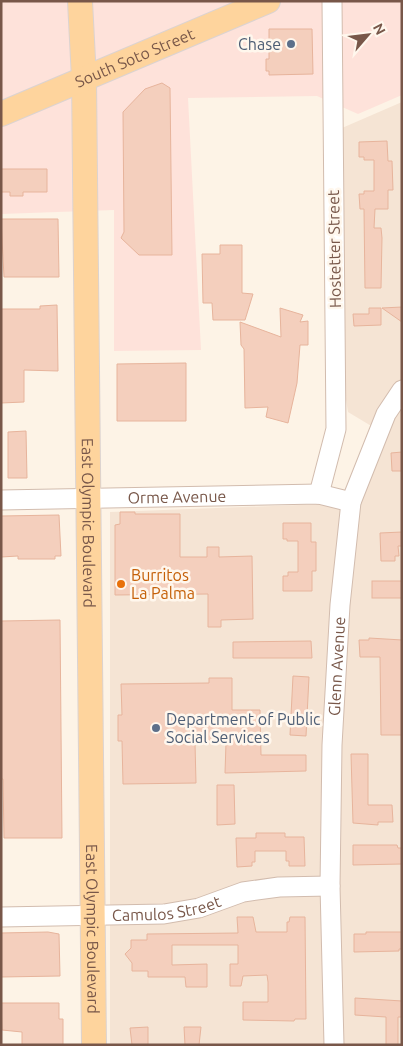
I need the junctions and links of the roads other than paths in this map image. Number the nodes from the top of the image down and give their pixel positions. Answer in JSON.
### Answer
{"nodes":[{"id":1,"x":80,"y":1,"type":"edge"},
{"id":2,"x":268,"y":1,"type":"edge"},
{"id":3,"x":332,"y":1,"type":"edge"},
{"id":4,"x":84,"y":79,"type":"junction"},
{"id":5,"x":1,"y":114,"type":"edge"},
{"id":6,"x":402,"y":390,"type":"edge"},
{"id":7,"x":319,"y":494,"type":"junction"},
{"id":8,"x":88,"y":499,"type":"junction"},
{"id":9,"x":1,"y":500,"type":"edge"},
{"id":10,"x":352,"y":502,"type":"junction"},
{"id":11,"x":330,"y":886,"type":"junction"},
{"id":12,"x":94,"y":916,"type":"junction"},
{"id":13,"x":1,"y":917,"type":"edge"},
{"id":14,"x":94,"y":1045,"type":"edge"},
{"id":15,"x":334,"y":1045,"type":"edge"}],
"edges":[{"from":1,"to":4,"type":"main road","name":"East Olympic Boulevard"},
{"from":2,"to":4,"type":"main road","name":"South Soto Street"},
{"from":3,"to":7,"type":"street","name":"Hostetter Street"},
{"from":4,"to":5,"type":"main road","name":"South Soto Street"},
{"from":4,"to":8,"type":"main road","name":"East Olympic Boulevard"},
{"from":6,"to":10,"type":"street","name":"Glenn Avenue"},
{"from":7,"to":8,"type":"street","name":"Orme Avenue"},
{"from":7,"to":10,"type":"street","name":"Orme Avenue"},
{"from":8,"to":9,"type":"street","name":"Orme Avenue"},
{"from":8,"to":12,"type":"main road","name":"East Olympic Boulevard"},
{"from":10,"to":11,"type":"street","name":"Glenn Avenue"},
{"from":11,"to":12,"type":"street","name":"Camulos Street"},
{"from":11,"to":15,"type":"street","name":"Glenn Avenue"},
{"from":12,"to":13,"type":"street","name":"Camulos Street"},
{"from":12,"to":14,"type":"main road","name":"East Olympic Boulevard"}]}
